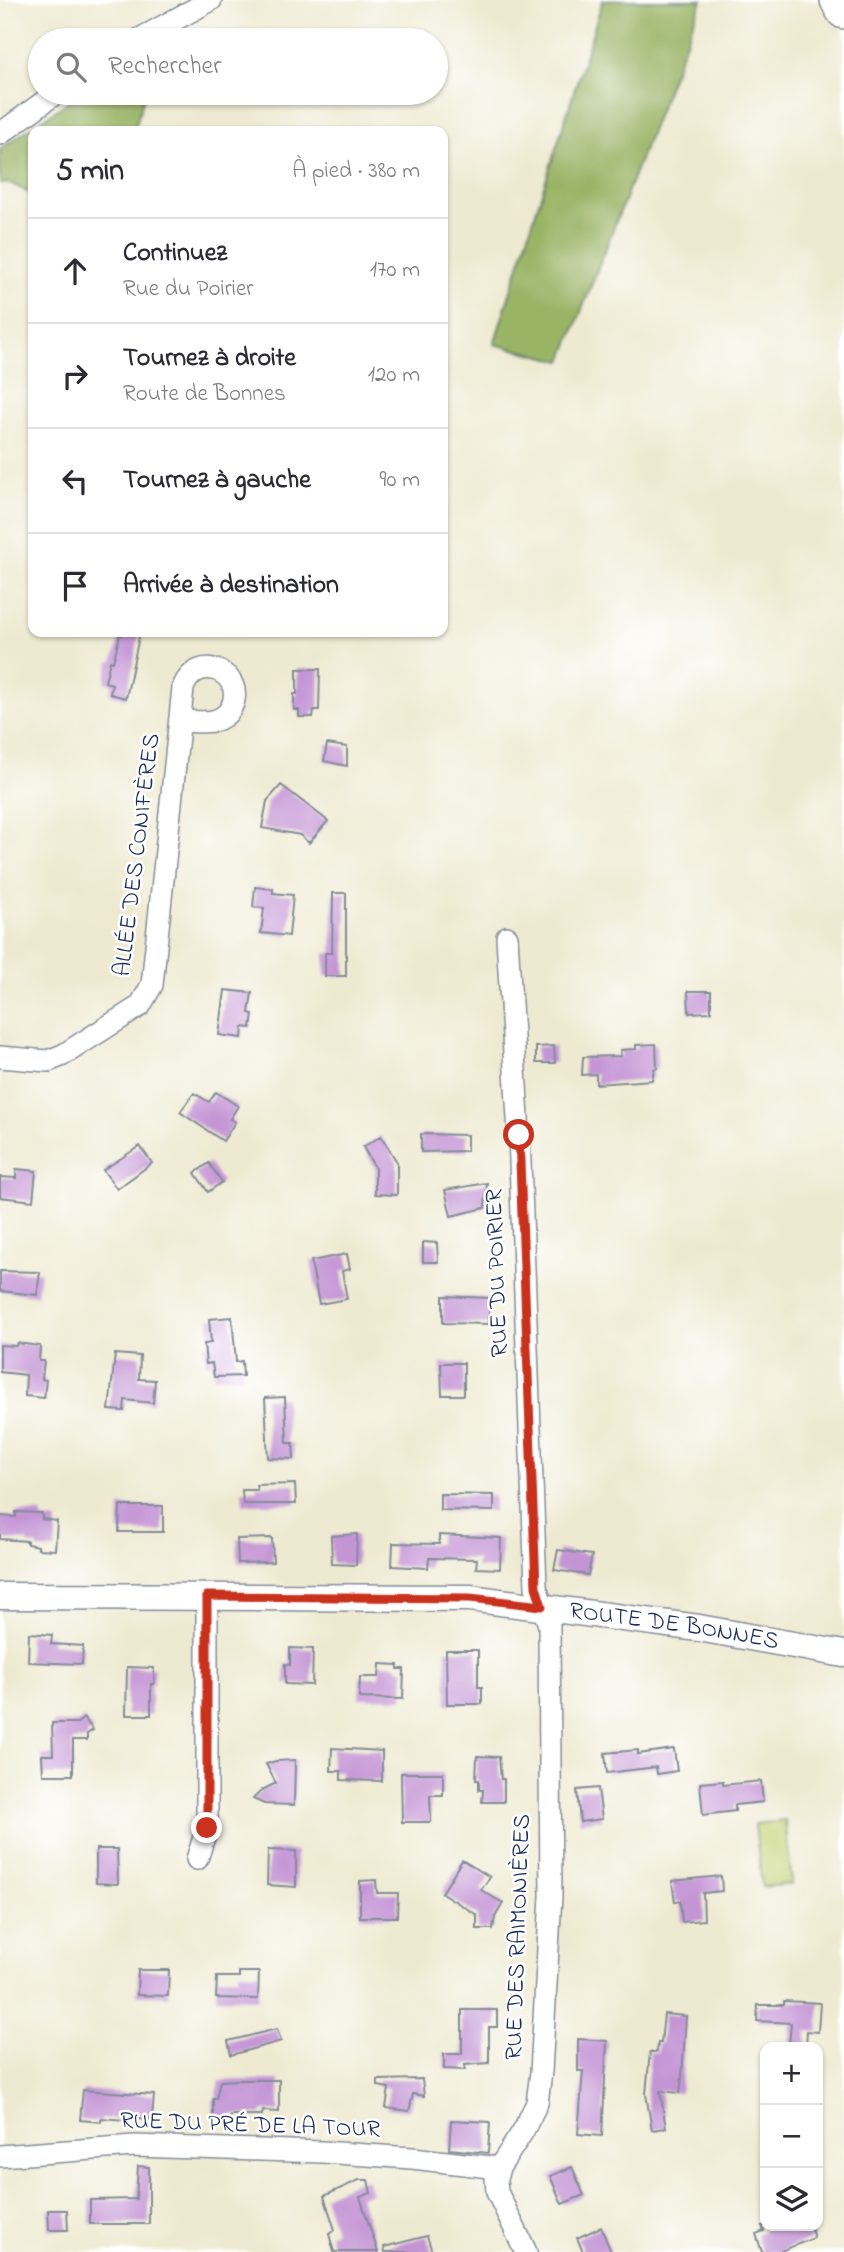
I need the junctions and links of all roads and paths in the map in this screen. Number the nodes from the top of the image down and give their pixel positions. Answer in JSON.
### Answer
{"nodes":[{"id":1,"x":211,"y":0,"type":"edge"},
{"id":2,"x":838,"y":0,"type":"edge"},
{"id":3,"x":844,"y":11,"type":"edge"},
{"id":4,"x":160,"y":28,"type":"edge"},
{"id":5,"x":40,"y":105,"type":"edge"},
{"id":6,"x":0,"y":134,"type":"edge"},
{"id":7,"x":180,"y":721,"type":"dead end"},
{"id":8,"x":507,"y":937,"type":"dead end"},
{"id":9,"x":0,"y":1057,"type":"edge"},
{"id":10,"x":0,"y":1596,"type":"edge"},
{"id":11,"x":207,"y":1596,"type":"junction"},
{"id":12,"x":542,"y":1606,"type":"junction"},
{"id":13,"x":844,"y":1654,"type":"edge"},
{"id":14,"x":197,"y":1859,"type":"dead end"},
{"id":15,"x":0,"y":2156,"type":"edge"},
{"id":16,"x":499,"y":2168,"type":"junction"},
{"id":17,"x":526,"y":2252,"type":"edge"}],
"edges":[{"from":1,"to":4,"type":"street"},
{"from":2,"to":3,"type":"highway"},
{"from":5,"to":6,"type":"street"},
{"from":7,"to":9,"type":"street","name":"ALLÉE DES CONIFÈRES"},
{"from":8,"to":12,"type":"street","name":"RUE DU POIRIER"},
{"from":10,"to":11,"type":"street","name":"ROUTE DE BONNES"},
{"from":11,"to":12,"type":"street","name":"ROUTE DE BONNES"},
{"from":11,"to":14,"type":"street"},
{"from":12,"to":13,"type":"street","name":"ROUTE DE BONNES"},
{"from":12,"to":16,"type":"street","name":"RUE DES RAIMONIÈRES"},
{"from":15,"to":16,"type":"street","name":"RUE DU PRÉ DE LA TOUR"},
{"from":16,"to":17,"type":"street"}]}
